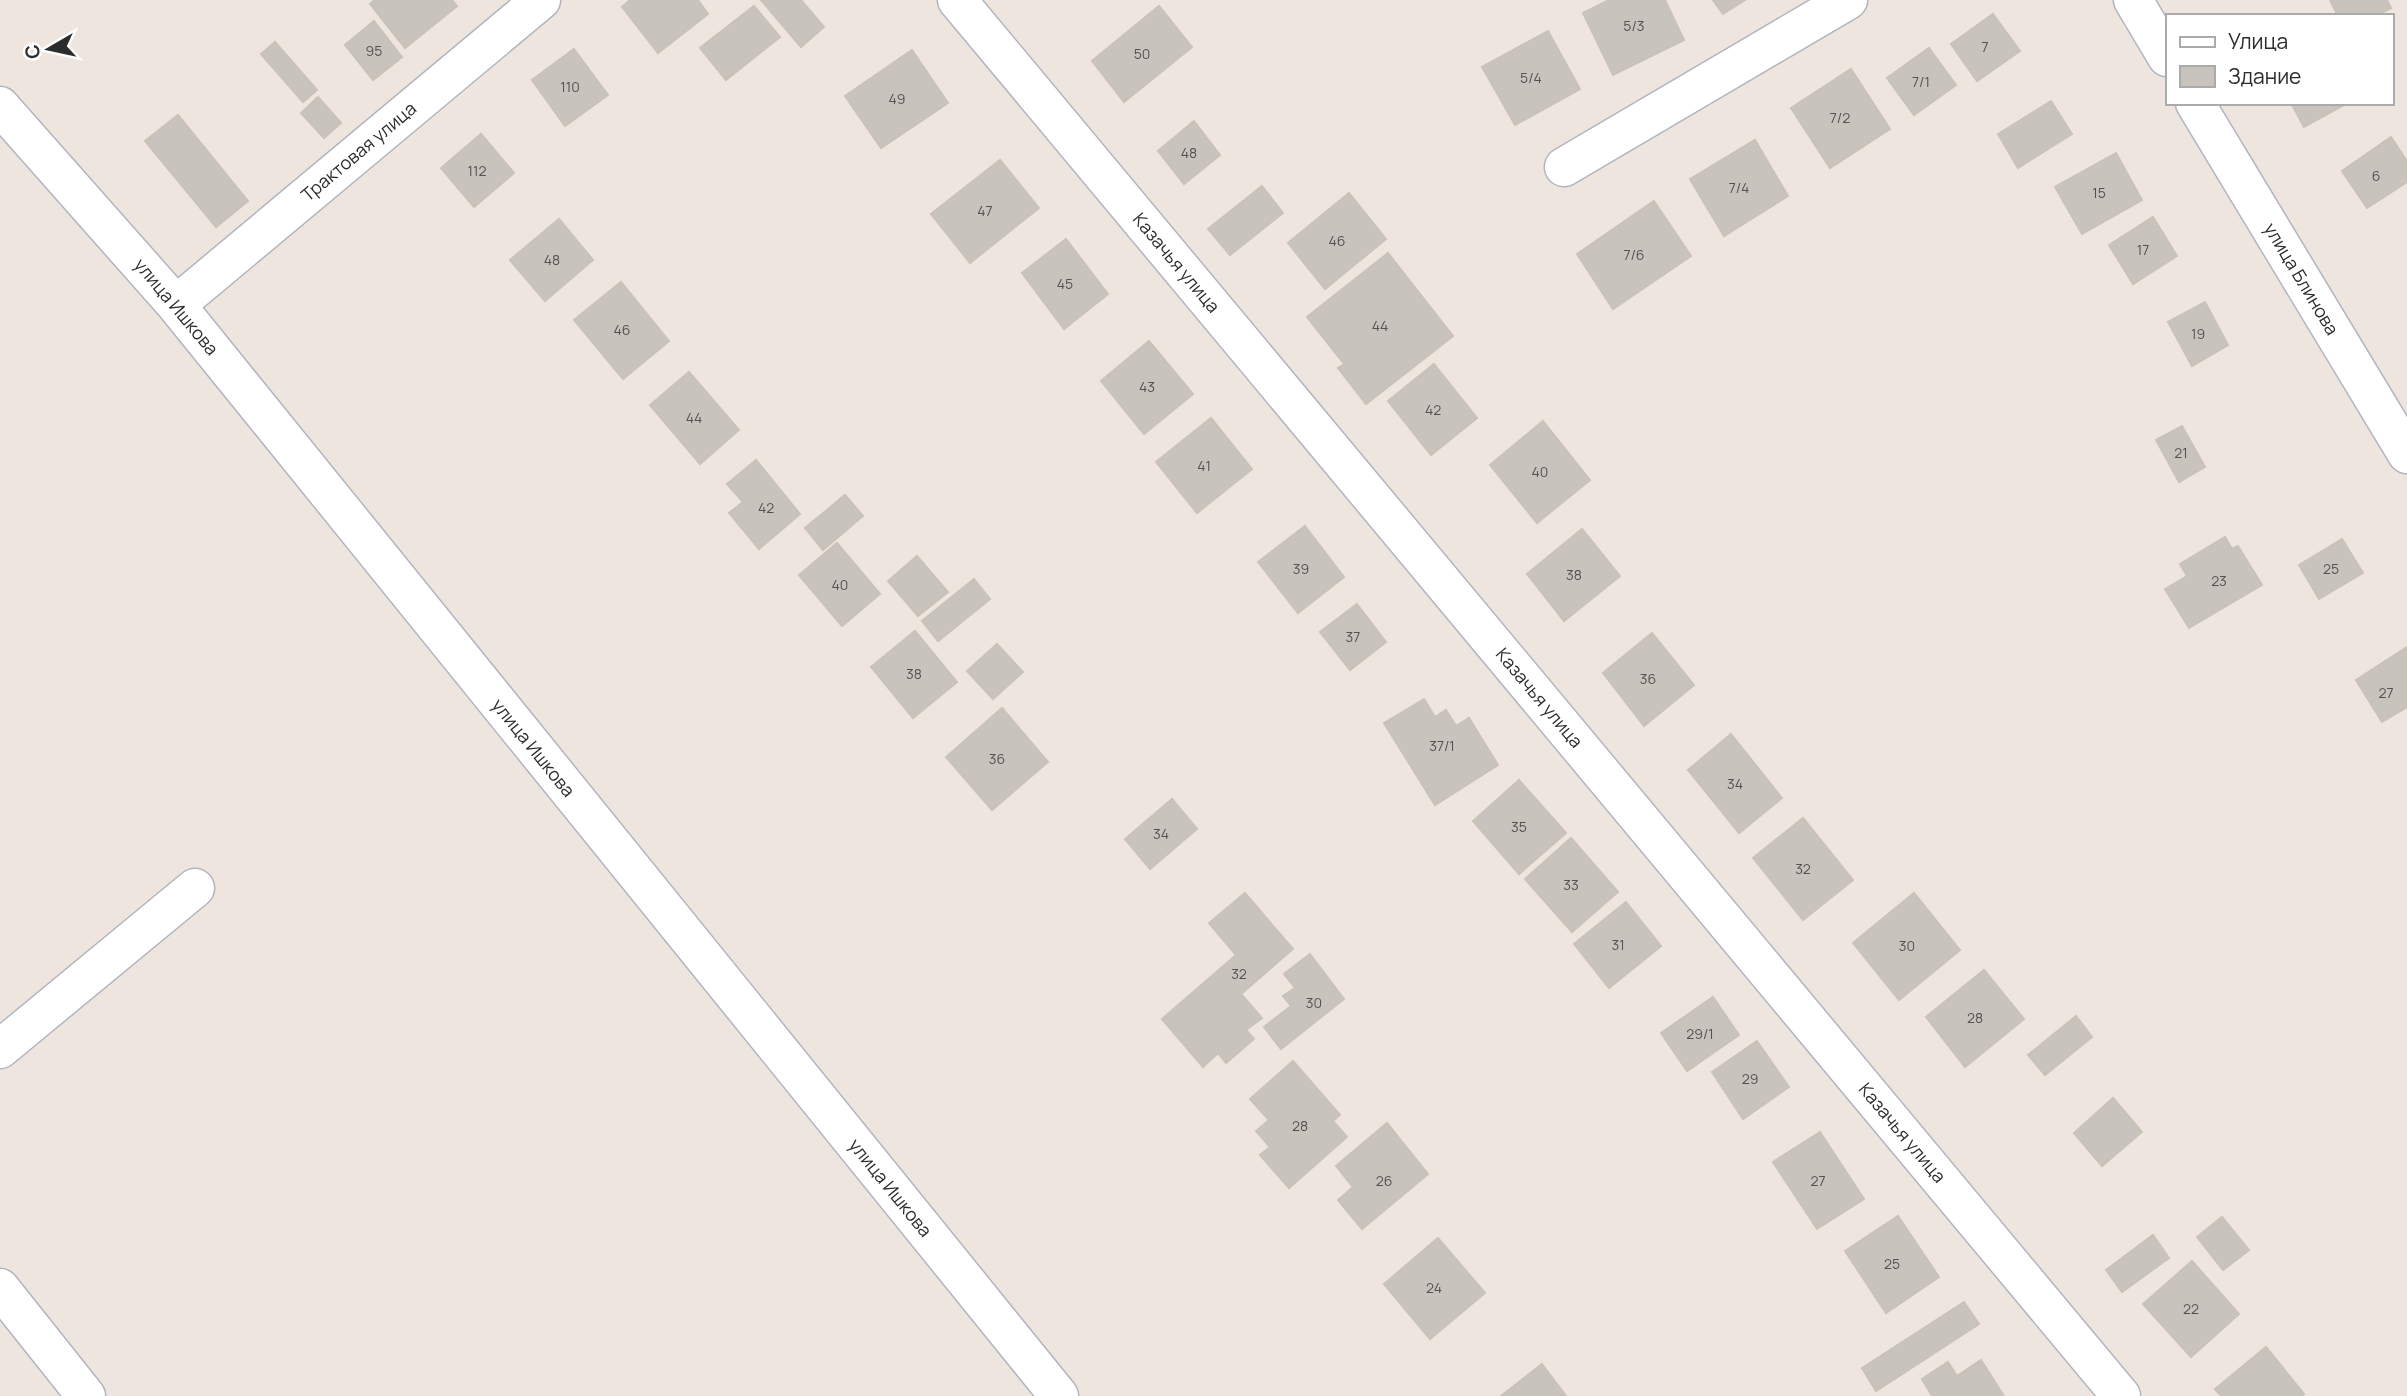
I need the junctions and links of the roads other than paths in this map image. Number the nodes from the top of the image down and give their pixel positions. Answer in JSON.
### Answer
{"nodes":[{"id":1,"x":541,"y":0,"type":"edge"},
{"id":2,"x":957,"y":0,"type":"edge"},
{"id":3,"x":1848,"y":0,"type":"edge"},
{"id":4,"x":2133,"y":0,"type":"edge"},
{"id":5,"x":2166,"y":55,"type":"edge"},
{"id":6,"x":2196,"y":105,"type":"edge"},
{"id":7,"x":0,"y":106,"type":"edge"},
{"id":8,"x":1564,"y":167,"type":"dead end"},
{"id":9,"x":176,"y":305,"type":"junction"},
{"id":10,"x":2407,"y":454,"type":"edge"},
{"id":11,"x":195,"y":888,"type":"dead end"},
{"id":12,"x":0,"y":1049,"type":"edge"},
{"id":13,"x":0,"y":1289,"type":"edge"},
{"id":14,"x":86,"y":1396,"type":"edge"},
{"id":15,"x":1059,"y":1396,"type":"edge"},
{"id":16,"x":2122,"y":1396,"type":"edge"}],
"edges":[{"from":1,"to":9,"type":"street","name":"Трактовая улица"},
{"from":2,"to":16,"type":"street","name":"Казачья улица"},
{"from":3,"to":8,"type":"street"},
{"from":4,"to":5,"type":"street"},
{"from":6,"to":10,"type":"street","name":"улица Блинова"},
{"from":7,"to":9,"type":"street","name":"улица Ишкова"},
{"from":9,"to":15,"type":"street","name":"улица Ишкова"},
{"from":11,"to":12,"type":"street"},
{"from":13,"to":14,"type":"street"}]}
